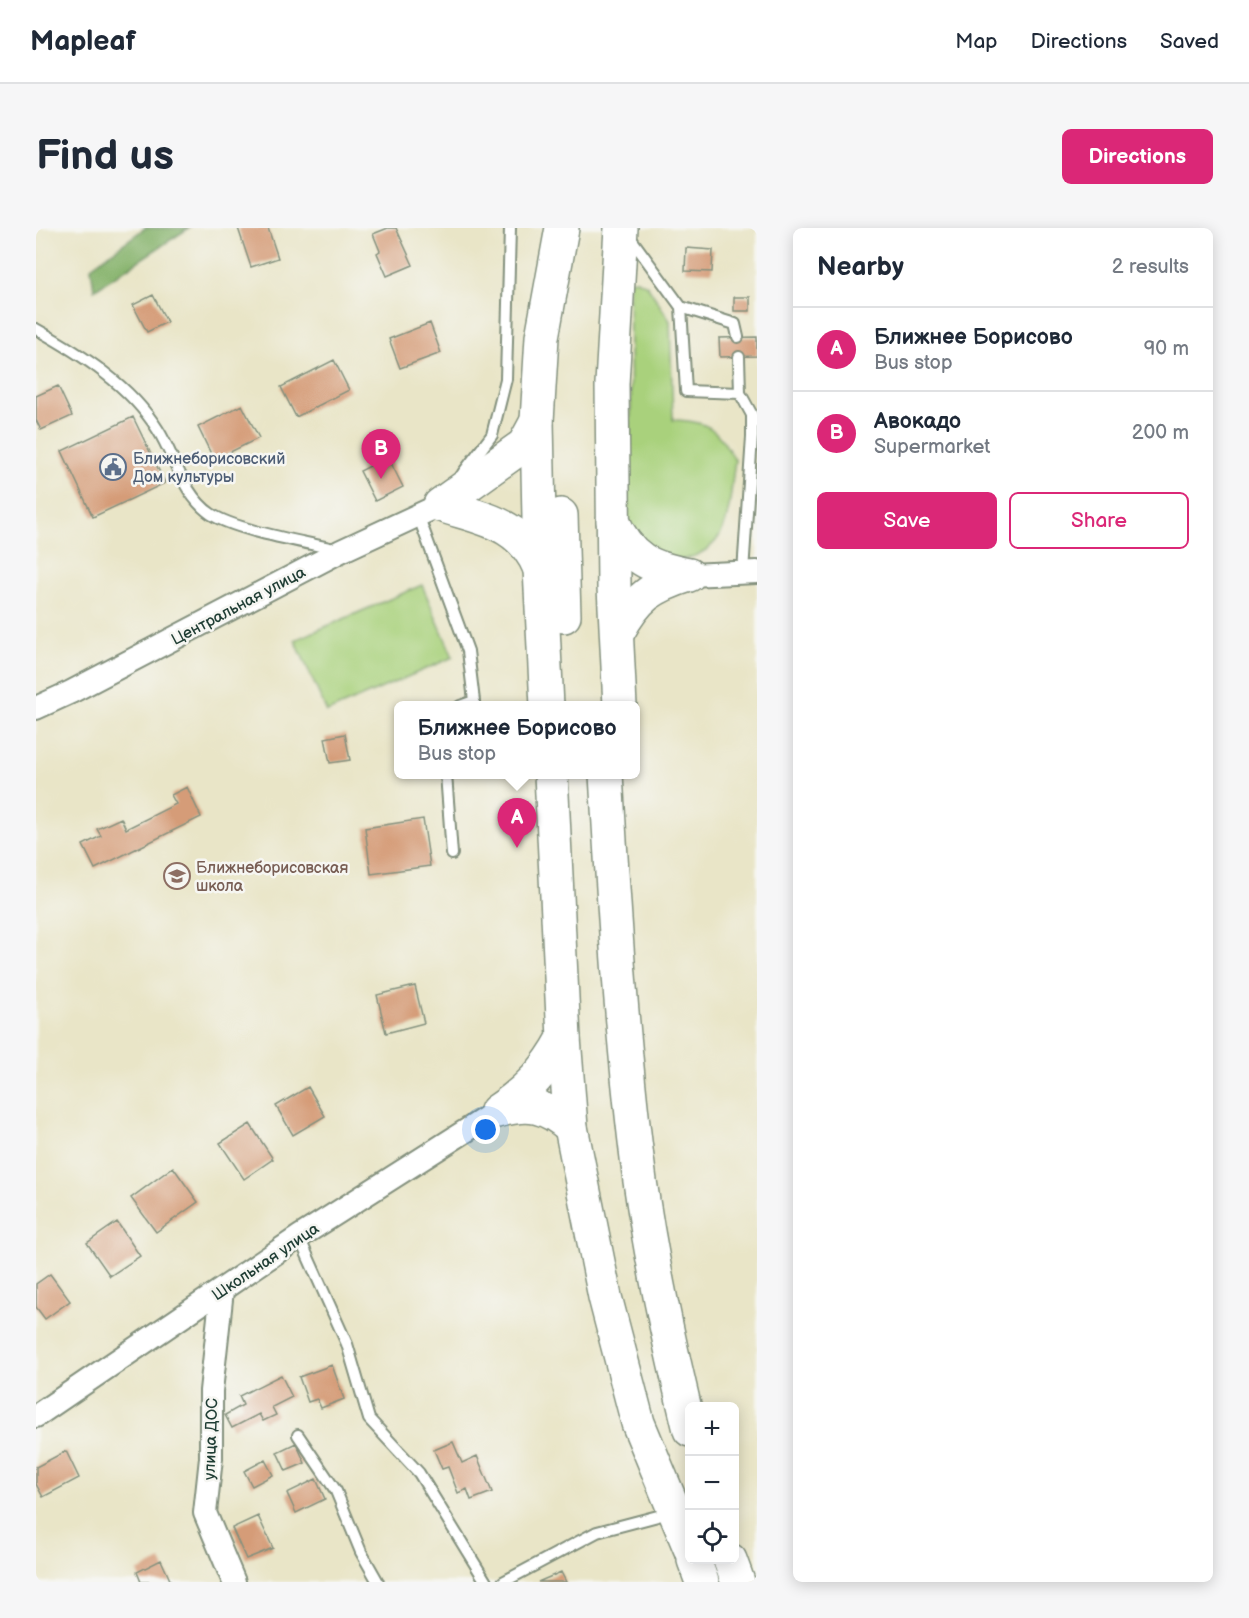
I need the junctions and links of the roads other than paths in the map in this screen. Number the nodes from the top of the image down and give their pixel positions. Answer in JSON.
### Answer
{"nodes":[{"id":1,"x":510,"y":228,"type":"edge"},
{"id":2,"x":602,"y":228,"type":"edge"},
{"id":3,"x":622,"y":228,"type":"edge"},
{"id":4,"x":562,"y":230,"type":"edge"},
{"id":5,"x":681,"y":307,"type":"junction"},
{"id":6,"x":36,"y":329,"type":"edge"},
{"id":7,"x":738,"y":337,"type":"dead end"},
{"id":8,"x":739,"y":357,"type":"dead end"},
{"id":9,"x":740,"y":393,"type":"junction"},
{"id":10,"x":537,"y":421,"type":"junction"},
{"id":11,"x":429,"y":510,"type":"junction"},
{"id":12,"x":613,"y":520,"type":"junction"},
{"id":13,"x":341,"y":551,"type":"junction"},
{"id":14,"x":540,"y":569,"type":"junction"},
{"id":15,"x":750,"y":572,"type":"edge"},
{"id":16,"x":689,"y":575,"type":"junction"},
{"id":17,"x":618,"y":632,"type":"junction"},
{"id":18,"x":474,"y":701,"type":"edge"},
{"id":19,"x":547,"y":701,"type":"edge"},
{"id":20,"x":568,"y":701,"type":"edge"},
{"id":21,"x":603,"y":701,"type":"edge"},
{"id":22,"x":620,"y":701,"type":"edge"},
{"id":23,"x":36,"y":708,"type":"edge"},
{"id":24,"x":446,"y":779,"type":"edge"},
{"id":25,"x":551,"y":779,"type":"edge"},
{"id":26,"x":570,"y":779,"type":"edge"},
{"id":27,"x":606,"y":779,"type":"edge"},
{"id":28,"x":622,"y":779,"type":"edge"},
{"id":29,"x":452,"y":854,"type":"dead end"},
{"id":30,"x":564,"y":1038,"type":"junction"},
{"id":31,"x":629,"y":1087,"type":"junction"},
{"id":32,"x":497,"y":1111,"type":"junction"},
{"id":33,"x":571,"y":1127,"type":"junction"},
{"id":34,"x":299,"y":1237,"type":"junction"},
{"id":35,"x":222,"y":1290,"type":"junction"},
{"id":36,"x":685,"y":1409,"type":"edge"},
{"id":37,"x":36,"y":1416,"type":"edge"},
{"id":38,"x":298,"y":1435,"type":"dead end"},
{"id":39,"x":676,"y":1512,"type":"junction"},
{"id":40,"x":685,"y":1535,"type":"edge"},
{"id":41,"x":695,"y":1564,"type":"edge"},
{"id":42,"x":731,"y":1564,"type":"edge"},
{"id":43,"x":234,"y":1582,"type":"edge"},
{"id":44,"x":378,"y":1582,"type":"edge"},
{"id":45,"x":486,"y":1582,"type":"edge"},
{"id":46,"x":503,"y":1582,"type":"edge"},
{"id":47,"x":702,"y":1582,"type":"edge"},
{"id":48,"x":738,"y":1582,"type":"edge"}],
"edges":[{"from":1,"to":11,"type":"lane"},
{"from":2,"to":21,"type":"main road"},
{"from":3,"to":5,"type":"lane"},
{"from":3,"to":12,"type":"main road"},
{"from":4,"to":10,"type":"main road"},
{"from":4,"to":20,"type":"main road"},
{"from":5,"to":7,"type":"lane"},
{"from":5,"to":9,"type":"lane"},
{"from":6,"to":13,"type":"lane"},
{"from":8,"to":9,"type":"lane"},
{"from":9,"to":15,"type":"lane"},
{"from":10,"to":11,"type":"main road"},
{"from":10,"to":14,"type":"main road"},
{"from":11,"to":13,"type":"street","name":"Центральная улица"},
{"from":11,"to":14,"type":"main road"},
{"from":11,"to":18,"type":"lane"},
{"from":12,"to":16,"type":"main road"},
{"from":12,"to":17,"type":"main road"},
{"from":13,"to":23,"type":"street","name":"Центральная улица"},
{"from":14,"to":19,"type":"main road"},
{"from":15,"to":16,"type":"street"},
{"from":16,"to":17,"type":"main road"},
{"from":17,"to":22,"type":"main road"},
{"from":24,"to":29,"type":"lane"},
{"from":25,"to":30,"type":"main road"},
{"from":26,"to":39,"type":"main road"},
{"from":27,"to":31,"type":"main road"},
{"from":28,"to":31,"type":"main road"},
{"from":30,"to":32,"type":"main road"},
{"from":30,"to":33,"type":"main road"},
{"from":31,"to":36,"type":"main road"},
{"from":32,"to":33,"type":"main road"},
{"from":32,"to":34,"type":"street","name":"Школьная улица"},
{"from":33,"to":39,"type":"main road"},
{"from":34,"to":35,"type":"street","name":"Школьная улица"},
{"from":34,"to":45,"type":"lane"},
{"from":35,"to":37,"type":"street","name":"Школьная улица"},
{"from":35,"to":43,"type":"street","name":"улица ДОС"},
{"from":38,"to":44,"type":"lane"},
{"from":39,"to":40,"type":"main road"},
{"from":39,"to":46,"type":"lane"},
{"from":41,"to":47,"type":"main road"},
{"from":42,"to":48,"type":"main road"}]}
